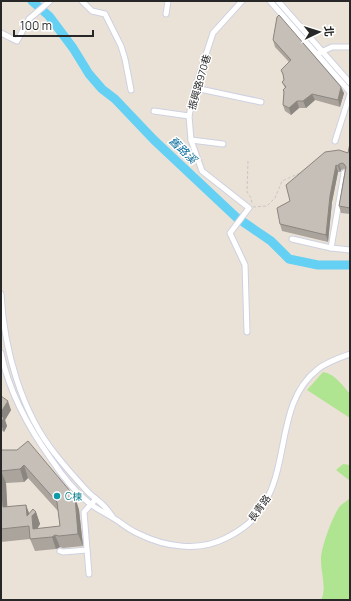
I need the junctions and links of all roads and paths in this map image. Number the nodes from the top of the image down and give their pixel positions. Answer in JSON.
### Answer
{"nodes":[{"id":1,"x":82,"y":1,"type":"edge"},
{"id":2,"x":168,"y":1,"type":"edge"},
{"id":3,"x":242,"y":1,"type":"edge"},
{"id":4,"x":270,"y":1,"type":"edge"},
{"id":5,"x":278,"y":1,"type":"edge"},
{"id":6,"x":49,"y":2,"type":"edge"},
{"id":7,"x":166,"y":14,"type":"dead end"},
{"id":8,"x":1,"y":33,"type":"edge"},
{"id":9,"x":350,"y":47,"type":"edge"},
{"id":10,"x":322,"y":52,"type":"junction"},
{"id":11,"x":317,"y":55,"type":"junction"},
{"id":12,"x":350,"y":83,"type":"edge"},
{"id":13,"x":195,"y":88,"type":"junction"},
{"id":14,"x":131,"y":90,"type":"dead end"},
{"id":15,"x":350,"y":93,"type":"edge"},
{"id":16,"x":261,"y":102,"type":"dead end"},
{"id":17,"x":154,"y":111,"type":"dead end"},
{"id":18,"x":189,"y":116,"type":"junction"},
{"id":19,"x":191,"y":140,"type":"junction"},
{"id":20,"x":335,"y":141,"type":"dead end"},
{"id":21,"x":223,"y":144,"type":"dead end"},
{"id":22,"x":248,"y":161,"type":"dead end"},
{"id":23,"x":304,"y":172,"type":"edge"},
{"id":24,"x":344,"y":173,"type":"edge"},
{"id":25,"x":251,"y":207,"type":"junction"},
{"id":26,"x":292,"y":239,"type":"dead end"},
{"id":27,"x":331,"y":248,"type":"junction"},
{"id":28,"x":350,"y":250,"type":"edge"},
{"id":29,"x":1,"y":294,"type":"edge"},
{"id":30,"x":2,"y":313,"type":"edge"},
{"id":31,"x":247,"y":332,"type":"dead end"},
{"id":32,"x":1,"y":353,"type":"edge"},
{"id":33,"x":350,"y":354,"type":"edge"},
{"id":34,"x":46,"y":439,"type":"junction"},
{"id":35,"x":40,"y":443,"type":"junction"},
{"id":36,"x":34,"y":447,"type":"edge"},
{"id":37,"x":96,"y":499,"type":"junction"},
{"id":38,"x":91,"y":505,"type":"junction"},
{"id":39,"x":113,"y":517,"type":"junction"},
{"id":40,"x":87,"y":550,"type":"junction"},
{"id":41,"x":60,"y":551,"type":"dead end"},
{"id":42,"x":88,"y":574,"type":"dead end"}],
"edges":[{"from":1,"to":14,"type":"street"},
{"from":2,"to":7,"type":"street"},
{"from":3,"to":13,"type":"street","name":"振興路970巷"},
{"from":4,"to":11,"type":"street"},
{"from":5,"to":10,"type":"street"},
{"from":6,"to":8,"type":"street"},
{"from":9,"to":10,"type":"street"},
{"from":10,"to":11,"type":"street"},
{"from":10,"to":12,"type":"street"},
{"from":11,"to":15,"type":"street"},
{"from":13,"to":16,"type":"street"},
{"from":13,"to":18,"type":"street","name":"振興路970巷"},
{"from":15,"to":20,"type":"street"},
{"from":17,"to":18,"type":"street"},
{"from":18,"to":19,"type":"street","name":"振興路970巷"},
{"from":19,"to":21,"type":"street"},
{"from":19,"to":25,"type":"street","name":"振興路970巷"},
{"from":22,"to":25,"type":"path"},
{"from":23,"to":25,"type":"path"},
{"from":24,"to":27,"type":"street"},
{"from":25,"to":31,"type":"street"},
{"from":26,"to":27,"type":"street"},
{"from":27,"to":28,"type":"street"},
{"from":29,"to":30,"type":"street","name":"長青路"},
{"from":30,"to":34,"type":"street","name":"長青路"},
{"from":32,"to":35,"type":"street","name":"長青路"},
{"from":33,"to":39,"type":"street","name":"長青路"},
{"from":34,"to":35,"type":"street"},
{"from":34,"to":37,"type":"street","name":"長青路"},
{"from":35,"to":36,"type":"street"},
{"from":35,"to":38,"type":"street","name":"長青路"},
{"from":37,"to":38,"type":"street"},
{"from":37,"to":39,"type":"street","name":"長青路"},
{"from":38,"to":39,"type":"street","name":"長青路"},
{"from":38,"to":40,"type":"street"},
{"from":40,"to":41,"type":"street"},
{"from":40,"to":42,"type":"street"}]}
